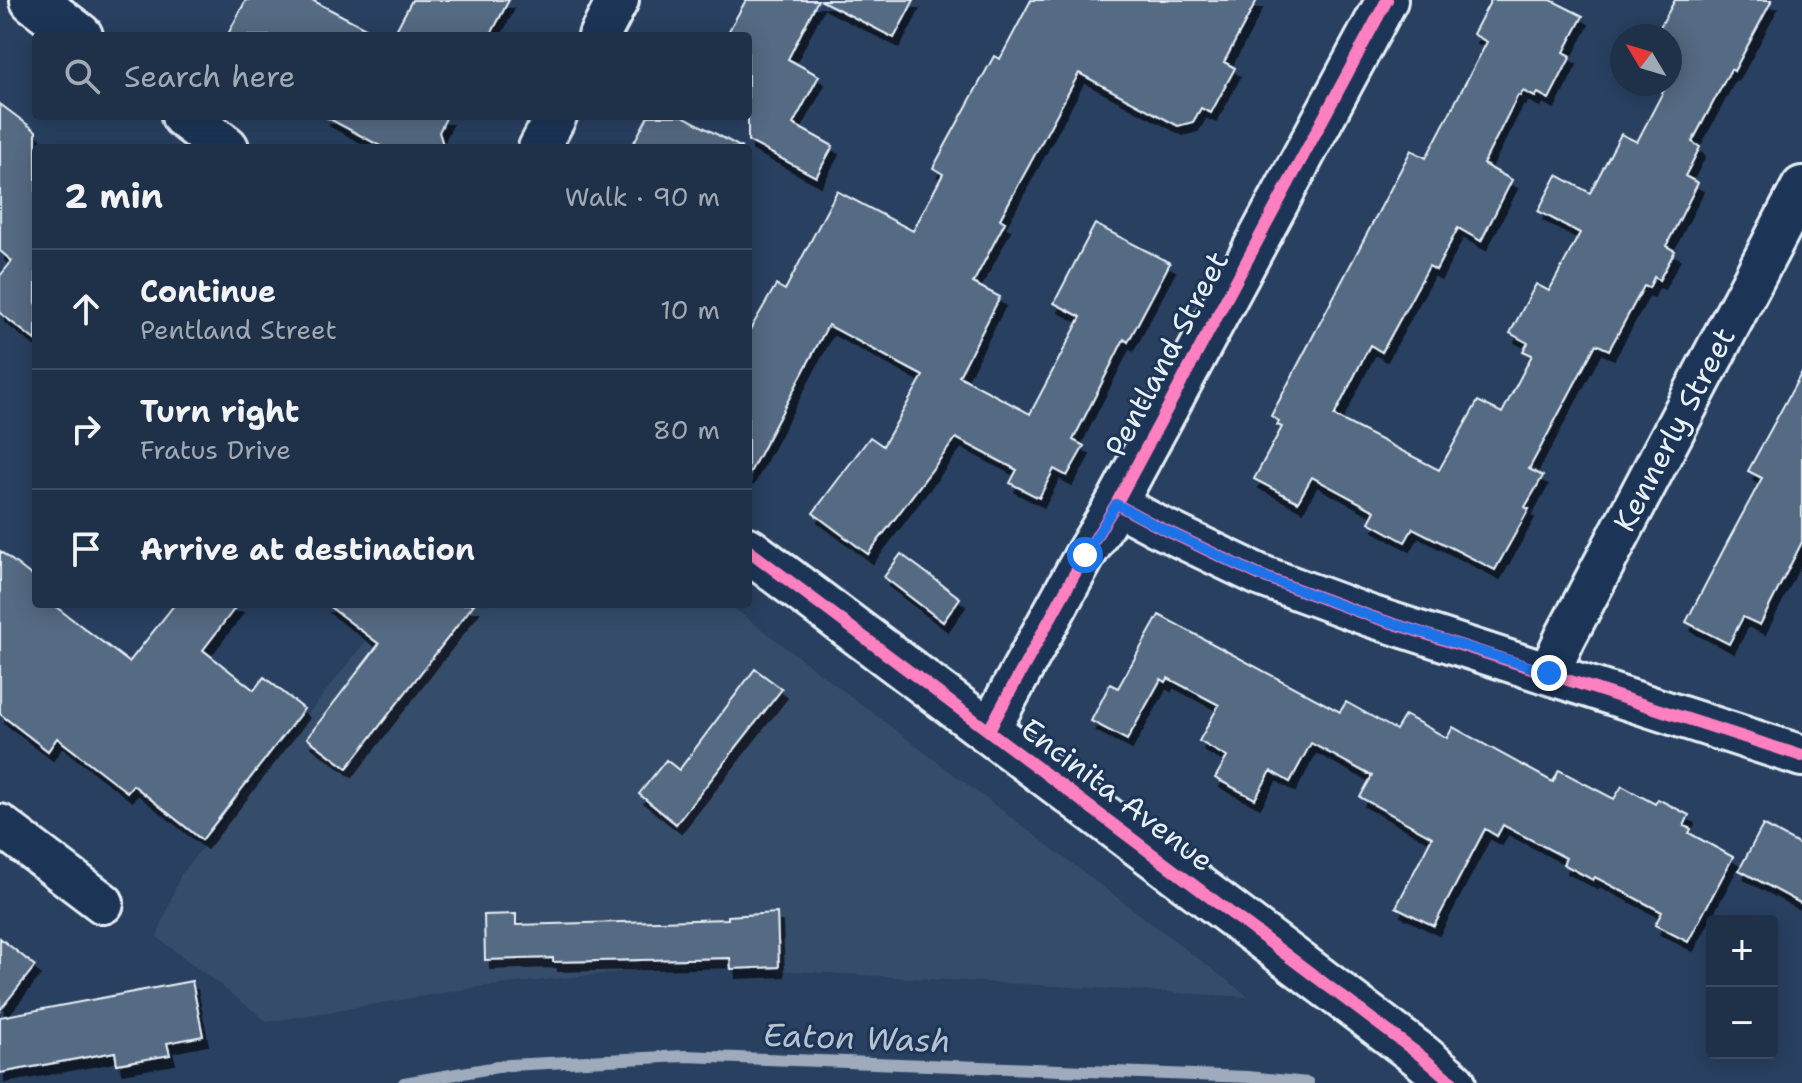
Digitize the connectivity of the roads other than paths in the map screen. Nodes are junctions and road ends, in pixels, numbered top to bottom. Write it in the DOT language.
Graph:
graph roads {
  1 [pos="33,0"];
  2 [pos="618,0"];
  3 [pos="1387,0"];
  4 [pos="75,32"];
  5 [pos="601,32"];
  6 [pos="189,120"];
  7 [pos="554,120"];
  8 [pos="221,144"];
  9 [pos="541,144"];
  10 [pos="1802,187"];
  11 [pos="1116,504"];
  12 [pos="752,553"];
  13 [pos="1549,673"];
  14 [pos="989,730"];
  15 [pos="1802,756"];
  16 [pos="0,825"];
  17 [pos="103,903"];
  18 [pos="1437,1070"];
  1 -- 4 [label="street"];
  2 -- 5 [label="street"];
  3 -- 11 [label="street, Pentland Street"];
  6 -- 8 [label="street"];
  7 -- 9 [label="street"];
  10 -- 13 [label="street, Kennerly Street"];
  11 -- 13 [label="street"];
  11 -- 14 [label="street, Pentland Street"];
  12 -- 14 [label="street, Encinita Avenue"];
  13 -- 15 [label="street"];
  14 -- 18 [label="street, Encinita Avenue"];
  16 -- 17 [label="street"];
}
